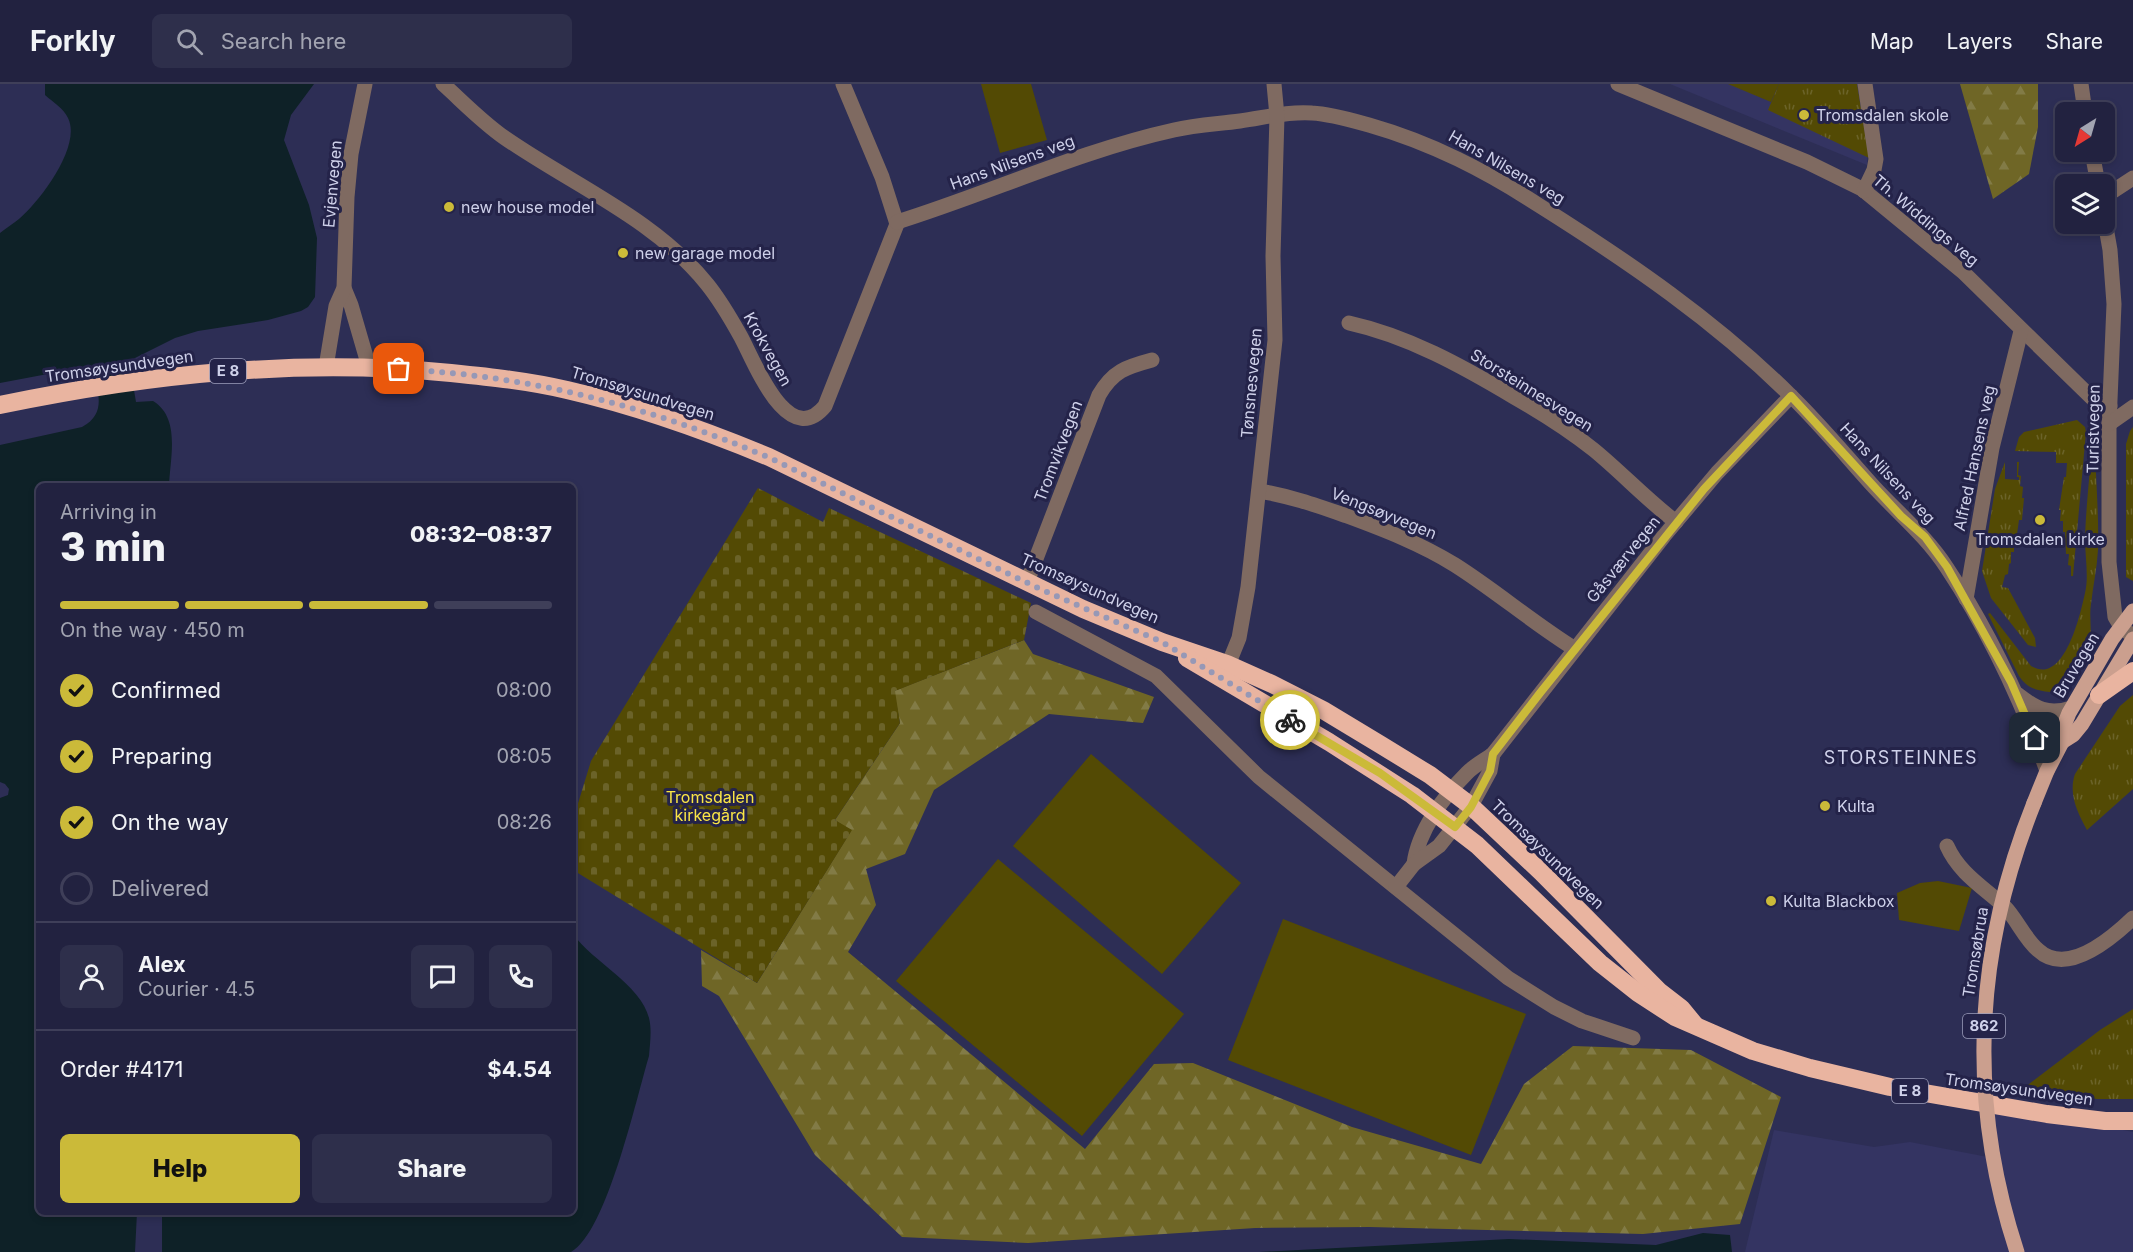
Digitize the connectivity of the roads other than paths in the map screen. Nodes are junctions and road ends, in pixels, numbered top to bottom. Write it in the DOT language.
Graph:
graph roads {
  1 [pos="365,84"];
  2 [pos="443,84"];
  3 [pos="843,84"];
  4 [pos="1274,84"];
  5 [pos="1618,84"];
  6 [pos="1865,84"];
  7 [pos="2081,84"];
  8 [pos="2084,102"];
  9 [pos="1277,116"];
  10 [pos="2133,178"];
  11 [pos="2115,190"];
  12 [pos="1864,191"];
  13 [pos="897,222"];
  14 [pos="2107,234"];
  15 [pos="344,288"];
  16 [pos="1349,323"];
  17 [pos="2021,331"];
  18 [pos="1152,360"];
  19 [pos="326,367"];
  20 [pos="369,367"];
  21 [pos="1791,396"];
  22 [pos="0,405"];
  23 [pos="2110,406"];
  24 [pos="2133,407"];
  25 [pos="2109,424"];
  26 [pos="1260,491"];
  27 [pos="1676,522"];
  28 [pos="1027,582"];
  29 [pos="1966,599"];
  30 [pos="2133,611"];
  31 [pos="1036,612"];
  32 [pos="2129,634"];
  33 [pos="1575,649"];
  34 [pos="2133,671"];
  35 [pos="1225,672"];
  36 [pos="2016,693"];
  37 [pos="2099,695"];
  38 [pos="2071,708"];
  39 [pos="2062,742"];
  40 [pos="1493,754"];
  41 [pos="2047,771"];
  42 [pos="1452,791"];
  43 [pos="2034,803"];
  44 [pos="1471,807"];
  45 [pos="1436,812"];
  46 [pos="1455,827"];
  47 [pos="1947,846"];
  48 [pos="1414,864"];
  49 [pos="1396,887"];
  50 [pos="2133,918"];
  51 [pos="1695,1025"];
  52 [pos="1633,1038"];
  53 [pos="2133,1121"];
  54 [pos="2017,1252"];
  1 -- 15 [label="street, Evjenvegen"];
  2 -- 13 [label="street, Krokvegen"];
  3 -- 13 [label="street"];
  4 -- 9 [label="street, Tønsnesvegen"];
  5 -- 12 [label="street, Th. Widdings veg"];
  6 -- 12 [label="street"];
  7 -- 8 [label="street"];
  9 -- 13 [label="street, Hans Nilsens veg"];
  9 -- 21 [label="street, Hans Nilsens veg"];
  9 -- 26 [label="street, Tønsnesvegen"];
  10 -- 11 [label="street"];
  12 -- 17 [label="street, Th. Widdings veg"];
  14 -- 23 [label="street, Turistvegen"];
  15 -- 19 [label="street, Evjenvegen"];
  15 -- 20 [label="street, Evjenvegen"];
  16 -- 27 [label="street, Storsteinnesvegen"];
  17 -- 23 [label="street, Th. Widdings veg"];
  17 -- 29 [label="street, Alfred Hansens veg"];
  18 -- 28 [label="street, Tromvikvegen"];
  19 -- 20 [label="highway, Tromsøysundvegen / E 8"];
  19 -- 22 [label="highway, Tromsøysundvegen / E 8"];
  20 -- 28 [label="highway, Tromsøysundvegen / E 8"];
  21 -- 27 [label="street, Gåsværvegen"];
  21 -- 29 [label="street, Hans Nilsens veg"];
  23 -- 25 [label="street, Turistvegen"];
  24 -- 25 [label="street"];
  25 -- 32 [label="street, Turistvegen"];
  26 -- 33 [label="street, Vengsøyvegen"];
  26 -- 35 [label="street, Tønsnesvegen"];
  27 -- 33 [label="street, Gåsværvegen"];
  28 -- 35 [label="highway, Tromsøysundvegen / E 8"];
  29 -- 36 [label="street"];
  30 -- 32 [label="main road, Bruvegen / 862"];
  31 -- 49 [label="street"];
  32 -- 37 [label="main road, Bruvegen / 862"];
  32 -- 38 [label="main road, Bruvegen / 862"];
  33 -- 40 [label="street, Gåsværvegen"];
  34 -- 37 [label="highway"];
  35 -- 42 [label="highway, Tromsøysundvegen / E 8"];
  35 -- 45 [label="highway, Tromsøysundvegen / E 8"];
  36 -- 38 [label="street"];
  36 -- 41 [label="street"];
  37 -- 39 [label="main road, Bruvegen / 862"];
  38 -- 39 [label="main road, Bruvegen / 862"];
  39 -- 41 [label="main road, Bruvegen / 862"];
  40 -- 42 [label="street, Gåsværvegen"];
  40 -- 44 [label="street, Gåsværvegen"];
  41 -- 43 [label="main road, Bruvegen / 862"];
  42 -- 44 [label="highway, Tromsøysundvegen / E 8"];
  42 -- 45 [label="street, Gåsværvegen"];
  43 -- 54 [label="main road, Tromsøbrua / 862, bridge"];
  44 -- 46 [label="street, Gåsværvegen"];
  44 -- 51 [label="highway, Tromsøysundvegen / E 8"];
  45 -- 46 [label="highway, Tromsøysundvegen / E 8"];
  45 -- 48 [label="street, Gåsværvegen"];
  46 -- 48 [label="street, Gåsværvegen"];
  46 -- 51 [label="highway, Tromsøysundvegen / E 8"];
  47 -- 50 [label="street"];
  48 -- 49 [label="street"];
  49 -- 52 [label="street"];
  51 -- 53 [label="highway, Tromsøysundvegen / E 8"];
}
